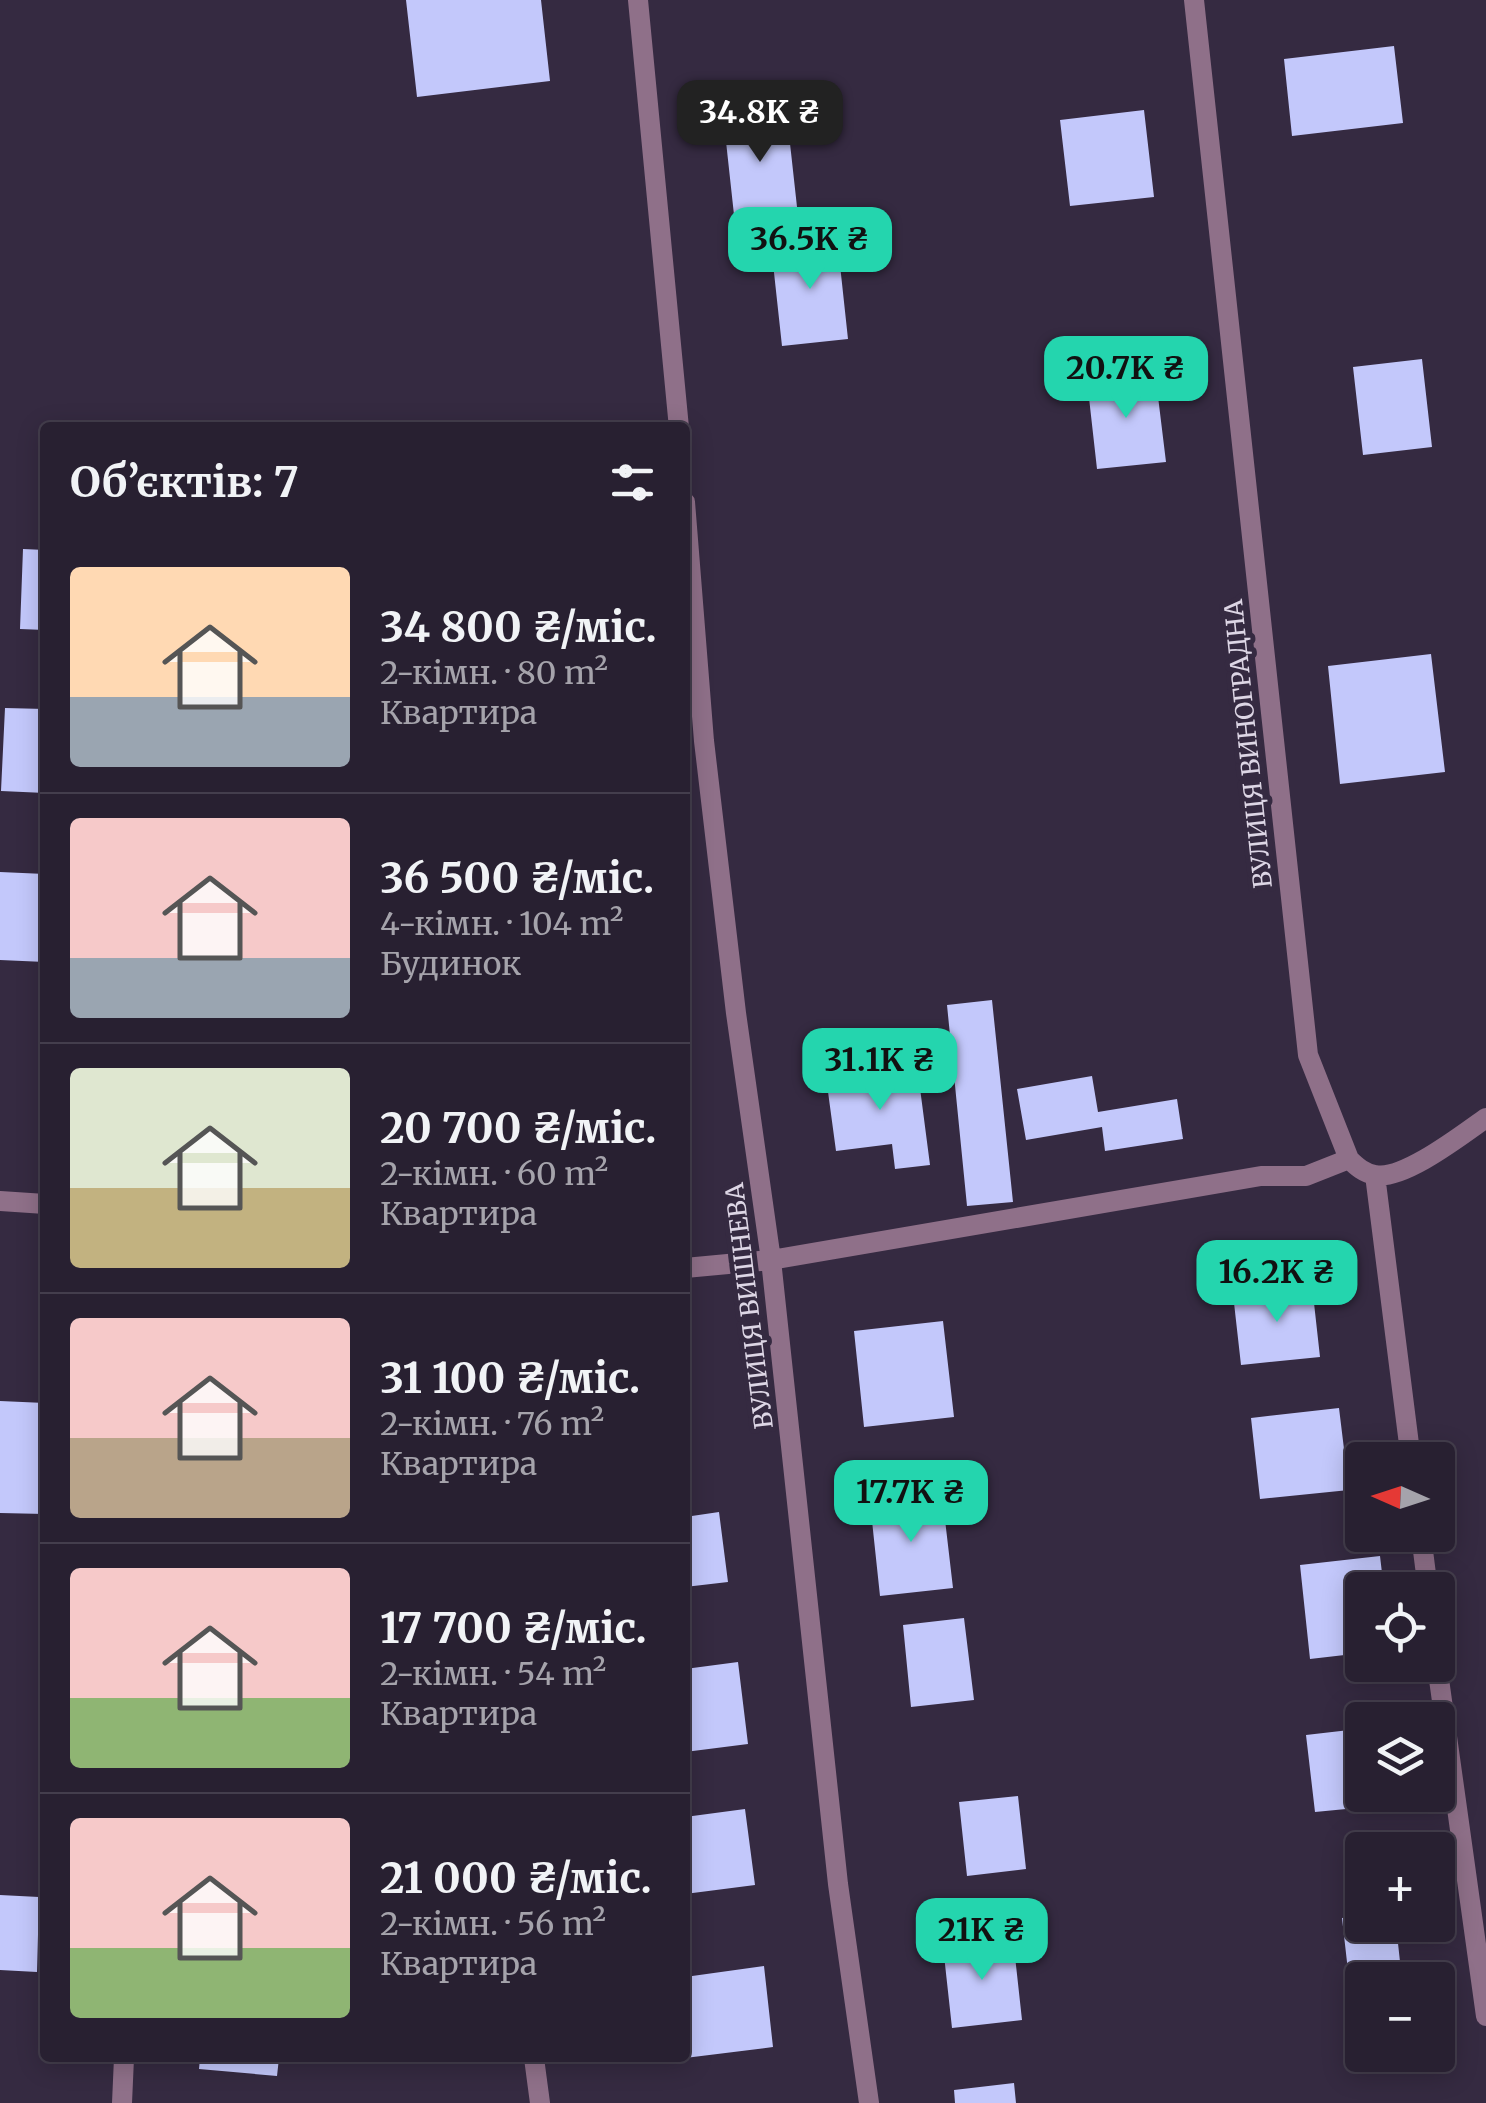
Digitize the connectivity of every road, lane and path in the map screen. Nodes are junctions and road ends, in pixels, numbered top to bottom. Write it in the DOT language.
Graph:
graph roads {
  1 [pos="638,0"];
  2 [pos="1194,0"];
  3 [pos="678,422"];
  4 [pos="690,565"];
  5 [pos="1486,1118"];
  6 [pos="1350,1159"];
  7 [pos="1375,1175"];
  8 [pos="0,1201"];
  9 [pos="40,1204"];
  10 [pos="771,1260"];
  11 [pos="690,1268"];
  12 [pos="1409,1442"];
  13 [pos="1439,1682"];
  14 [pos="1486,2016"];
  15 [pos="124,2062"];
  16 [pos="535,2062"];
  17 [pos="122,2103"];
  18 [pos="540,2103"];
  19 [pos="869,2103"];
  1 -- 3 [label="street"];
  2 -- 6 [label="street, ВУЛИЦЯ ВИНОГРАДНА"];
  4 -- 10 [label="street, ВУЛИЦЯ ВИШНЕВА"];
  5 -- 7 [label="street"];
  6 -- 7 [label="street"];
  6 -- 10 [label="street"];
  7 -- 12 [label="street"];
  8 -- 9 [label="street"];
  10 -- 11 [label="street"];
  10 -- 19 [label="street, ВУЛИЦЯ ВИШНЕВА"];
  13 -- 14 [label="street"];
  15 -- 17 [label="street"];
  16 -- 18 [label="street"];
}
